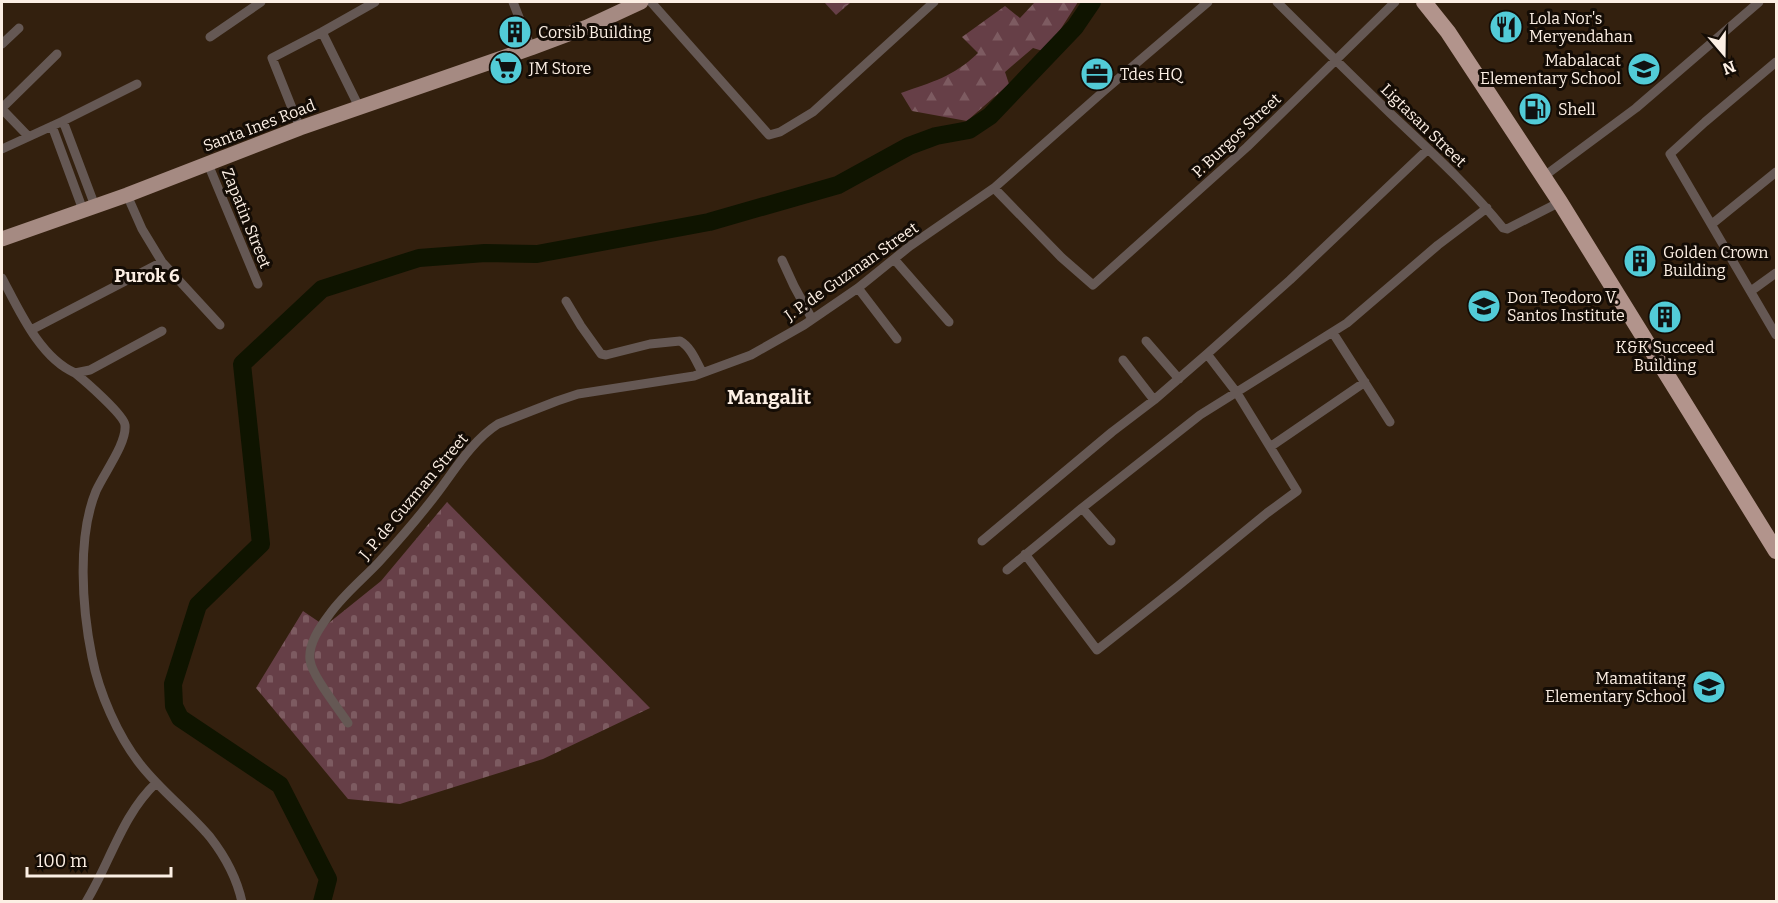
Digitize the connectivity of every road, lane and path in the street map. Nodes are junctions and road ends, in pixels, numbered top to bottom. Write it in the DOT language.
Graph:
graph roads {
  1 [pos="261,2"];
  2 [pos="375,2"];
  3 [pos="513,2"];
  4 [pos="643,2"];
  5 [pos="934,2"];
  6 [pos="1208,2"];
  7 [pos="1277,2"];
  8 [pos="1395,2"];
  9 [pos="1424,2"];
  10 [pos="1760,2"];
  11 [pos="248,5"];
  12 [pos="19,28"];
  13 [pos="322,32"];
  14 [pos="210,37"];
  15 [pos="2,44"];
  16 [pos="531,48"];
  17 [pos="57,54"];
  18 [pos="1334,60"];
  19 [pos="1776,62"];
  20 [pos="137,84"];
  21 [pos="359,107"];
  22 [pos="2,109"];
  23 [pos="63,121"];
  24 [pos="52,126"];
  25 [pos="300,128"];
  26 [pos="28,136"];
  27 [pos="73,148"];
  28 [pos="2,149"];
  29 [pos="1428,149"];
  30 [pos="62,153"];
  31 [pos="208,164"];
  32 [pos="1776,172"];
  33 [pos="82,173"];
  34 [pos="1543,177"];
  35 [pos="71,178"];
  36 [pos="994,188"];
  37 [pos="127,195"];
  38 [pos="1560,202"];
  39 [pos="89,208"];
  40 [pos="1487,208"];
  41 [pos="1712,224"];
  42 [pos="2,239"];
  43 [pos="894,259"];
  44 [pos="782,260"];
  45 [pos="162,262"];
  46 [pos="1776,273"];
  47 [pos="2,278"];
  48 [pos="258,284"];
  49 [pos="858,288"];
  50 [pos="1751,291"];
  51 [pos="566,301"];
  52 [pos="812,319"];
  53 [pos="949,322"];
  54 [pos="220,326"];
  55 [pos="31,330"];
  56 [pos="162,331"];
  57 [pos="1333,333"];
  58 [pos="1776,335"];
  59 [pos="897,339"];
  60 [pos="1146,341"];
  61 [pos="1207,354"];
  62 [pos="1123,360"];
  63 [pos="702,372"];
  64 [pos="75,373"];
  65 [pos="1179,379"];
  66 [pos="1365,382"];
  67 [pos="1237,393"];
  68 [pos="1154,400"];
  69 [pos="1390,422"];
  70 [pos="1270,447"];
  71 [pos="1082,508"];
  72 [pos="981,541"];
  73 [pos="1111,541"];
  74 [pos="1776,551"];
  75 [pos="1025,554"];
  76 [pos="1007,570"];
  77 [pos="348,723"];
  78 [pos="156,783"];
  79 [pos="86,902"];
  80 [pos="242,902"];
  1 -- 11 [label="street"];
  2 -- 13 [label="street"];
  3 -- 16 [label="street"];
  4 -- 5 [label="street"];
  4 -- 16 [label="main road, Santa Ines Road"];
  6 -- 36 [label="street, J. P. de Guzman Street"];
  7 -- 18 [label="street, Ligtasan Street"];
  8 -- 18 [label="street, P. Burgos Street"];
  9 -- 34 [label="highway"];
  10 -- 34 [label="street"];
  11 -- 14 [label="street"];
  12 -- 15 [label="street"];
  13 -- 21 [label="street"];
  13 -- 25 [label="street"];
  16 -- 21 [label="main road, Santa Ines Road"];
  17 -- 22 [label="street"];
  18 -- 29 [label="street, Ligtasan Street"];
  18 -- 36 [label="street, P. Burgos Street"];
  19 -- 41 [label="street"];
  20 -- 23 [label="street"];
  21 -- 25 [label="main road, Santa Ines Road"];
  22 -- 26 [label="street"];
  23 -- 24 [label="street"];
  23 -- 27 [label="street"];
  24 -- 26 [label="street"];
  24 -- 30 [label="street"];
  25 -- 31 [label="main road, Santa Ines Road"];
  26 -- 28 [label="street"];
  27 -- 30 [label="street"];
  27 -- 33 [label="street"];
  29 -- 40 [label="street, Ligtasan Street"];
  29 -- 61 [label="street"];
  30 -- 35 [label="street"];
  31 -- 37 [label="main road, Santa Ines Road"];
  31 -- 48 [label="street, Zapatin Street"];
  32 -- 41 [label="street"];
  33 -- 35 [label="street"];
  33 -- 39 [label="street"];
  34 -- 38 [label="highway"];
  35 -- 39 [label="street"];
  36 -- 43 [label="street, J. P. de Guzman Street"];
  37 -- 39 [label="main road, Santa Ines Road"];
  37 -- 45 [label="street"];
  38 -- 40 [label="street, Ligtasan Street"];
  38 -- 74 [label="highway"];
  39 -- 42 [label="main road, Santa Ines Road"];
  40 -- 57 [label="street"];
  41 -- 50 [label="street"];
  43 -- 49 [label="street, J. P. de Guzman Street"];
  43 -- 53 [label="street"];
  44 -- 52 [label="street"];
  45 -- 54 [label="street"];
  45 -- 55 [label="street"];
  46 -- 50 [label="street"];
  47 -- 55 [label="street"];
  49 -- 52 [label="street, J. P. de Guzman Street"];
  49 -- 59 [label="street"];
  50 -- 58 [label="street"];
  51 -- 63 [label="street"];
  52 -- 63 [label="street, J. P. de Guzman Street"];
  55 -- 64 [label="street"];
  56 -- 64 [label="street"];
  57 -- 66 [label="street"];
  57 -- 67 [label="street"];
  60 -- 65 [label="street"];
  61 -- 65 [label="street"];
  61 -- 67 [label="street"];
  62 -- 68 [label="street"];
  63 -- 77 [label="street, J. P. de Guzman Street"];
  64 -- 78 [label="street"];
  65 -- 68 [label="street"];
  66 -- 69 [label="street"];
  66 -- 70 [label="street"];
  67 -- 70 [label="street"];
  67 -- 71 [label="street"];
  68 -- 72 [label="street"];
  70 -- 75 [label="street"];
  71 -- 73 [label="street"];
  71 -- 75 [label="street"];
  75 -- 76 [label="street"];
  78 -- 79 [label="street"];
  78 -- 80 [label="street"];
}
